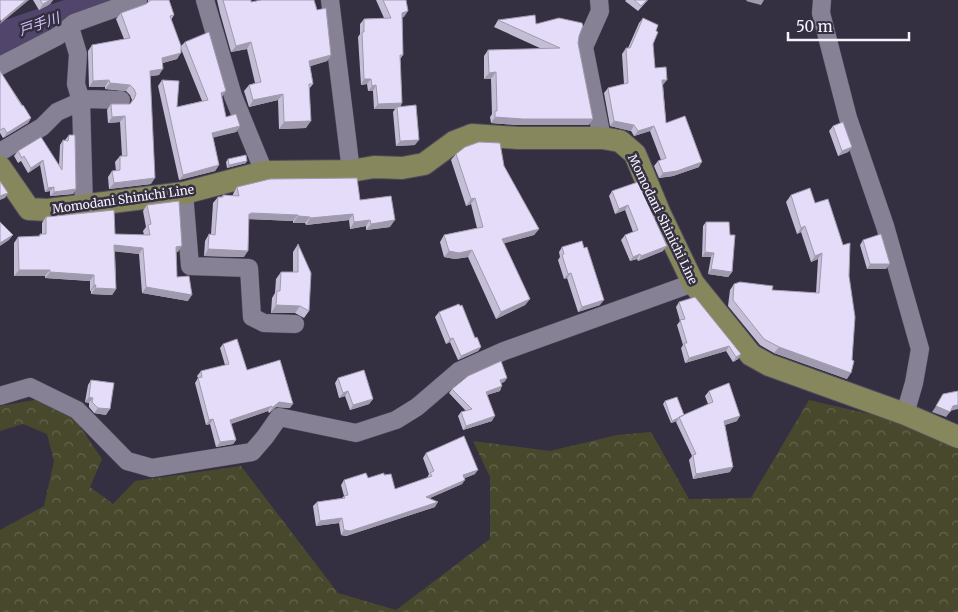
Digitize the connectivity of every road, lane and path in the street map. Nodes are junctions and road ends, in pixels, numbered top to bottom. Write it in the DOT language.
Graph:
graph roads {
  1 [pos="138,0"];
  2 [pos="205,0"];
  3 [pos="330,0"];
  4 [pos="599,0"];
  5 [pos="822,0"];
  6 [pos="70,27"];
  7 [pos="0,66"];
  8 [pos="122,100"];
  9 [pos="81,101"];
  10 [pos="602,138"];
  11 [pos="0,152"];
  12 [pos="0,167"];
  13 [pos="351,171"];
  14 [pos="264,172"];
  15 [pos="184,193"];
  16 [pos="84,207"];
  17 [pos="693,283"];
  18 [pos="294,324"];
  19 [pos="0,396"];
  20 [pos="905,414"];
  21 [pos="958,437"];
  1 -- 6 [label="street"];
  2 -- 14 [label="street"];
  3 -- 13 [label="street"];
  4 -- 10 [label="street"];
  5 -- 20 [label="street"];
  6 -- 7 [label="street"];
  6 -- 9 [label="street"];
  8 -- 9 [label="street"];
  9 -- 11 [label="street"];
  9 -- 16 [label="street"];
  10 -- 13 [label="main road, Momodani Shinichi Line"];
  10 -- 17 [label="main road, Momodani Shinichi Line"];
  12 -- 16 [label="main road, Momodani Shinichi Line"];
  13 -- 14 [label="main road, Momodani Shinichi Line"];
  14 -- 15 [label="main road, Momodani Shinichi Line"];
  15 -- 16 [label="main road, Momodani Shinichi Line"];
  15 -- 18 [label="street"];
  17 -- 19 [label="street"];
  17 -- 20 [label="main road, Momodani Shinichi Line"];
  20 -- 21 [label="main road, Momodani Shinichi Line"];
}
